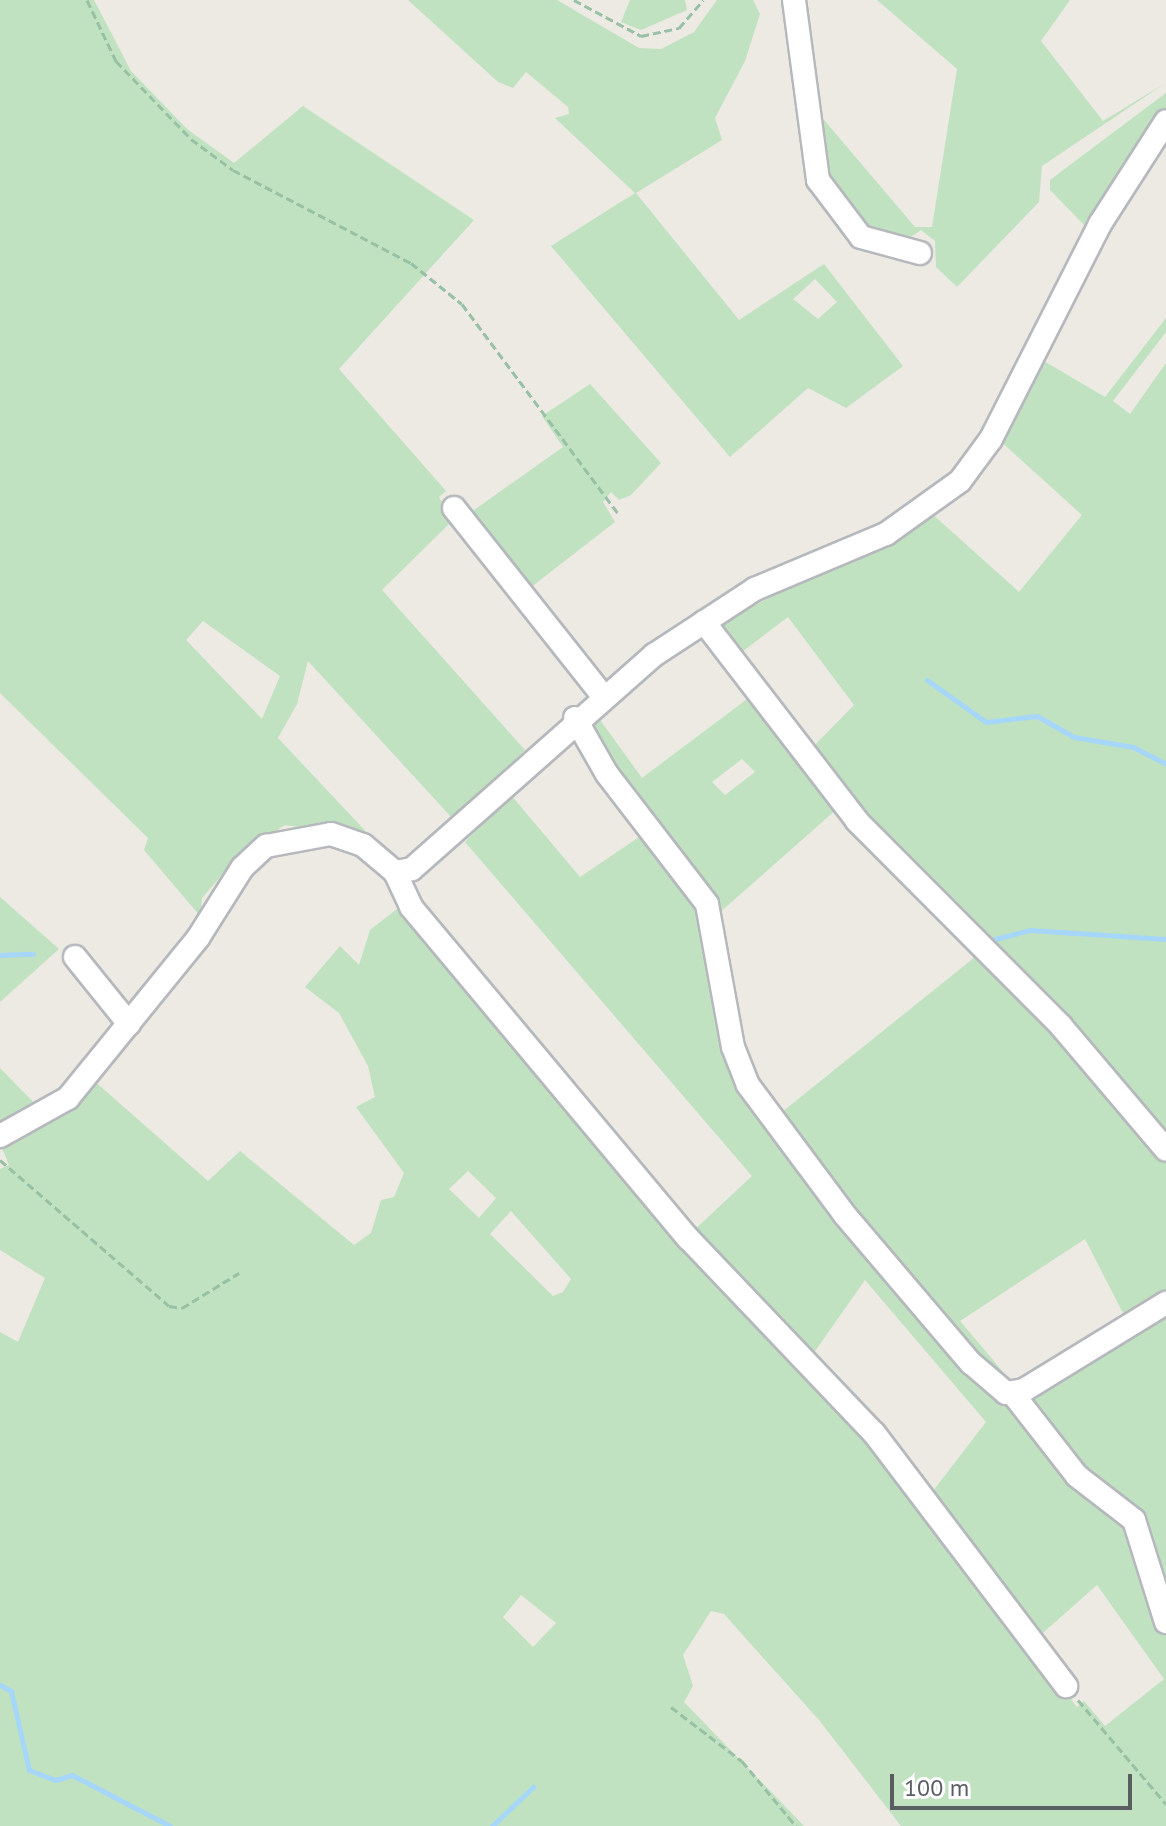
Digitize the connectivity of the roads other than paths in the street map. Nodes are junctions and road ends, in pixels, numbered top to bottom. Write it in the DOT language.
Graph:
graph roads {
  1 [pos="794,0"];
  2 [pos="1166,121"];
  3 [pos="920,253"];
  4 [pos="454,508"];
  5 [pos="704,622"];
  6 [pos="602,695"];
  7 [pos="575,718"];
  8 [pos="395,872"];
  9 [pos="75,957"];
  10 [pos="129,1024"];
  11 [pos="0,1136"];
  12 [pos="1166,1150"];
  13 [pos="1166,1303"];
  14 [pos="1013,1394"];
  15 [pos="1166,1622"];
  16 [pos="1066,1686"];
  1 -- 3 [label="street"];
  2 -- 5 [label="street"];
  4 -- 6 [label="street"];
  5 -- 6 [label="street"];
  5 -- 12 [label="street"];
  6 -- 7 [label="street"];
  7 -- 8 [label="street"];
  7 -- 14 [label="street"];
  8 -- 10 [label="street"];
  8 -- 16 [label="street"];
  9 -- 10 [label="street"];
  10 -- 11 [label="street"];
  13 -- 14 [label="street"];
  14 -- 15 [label="street"];
}
